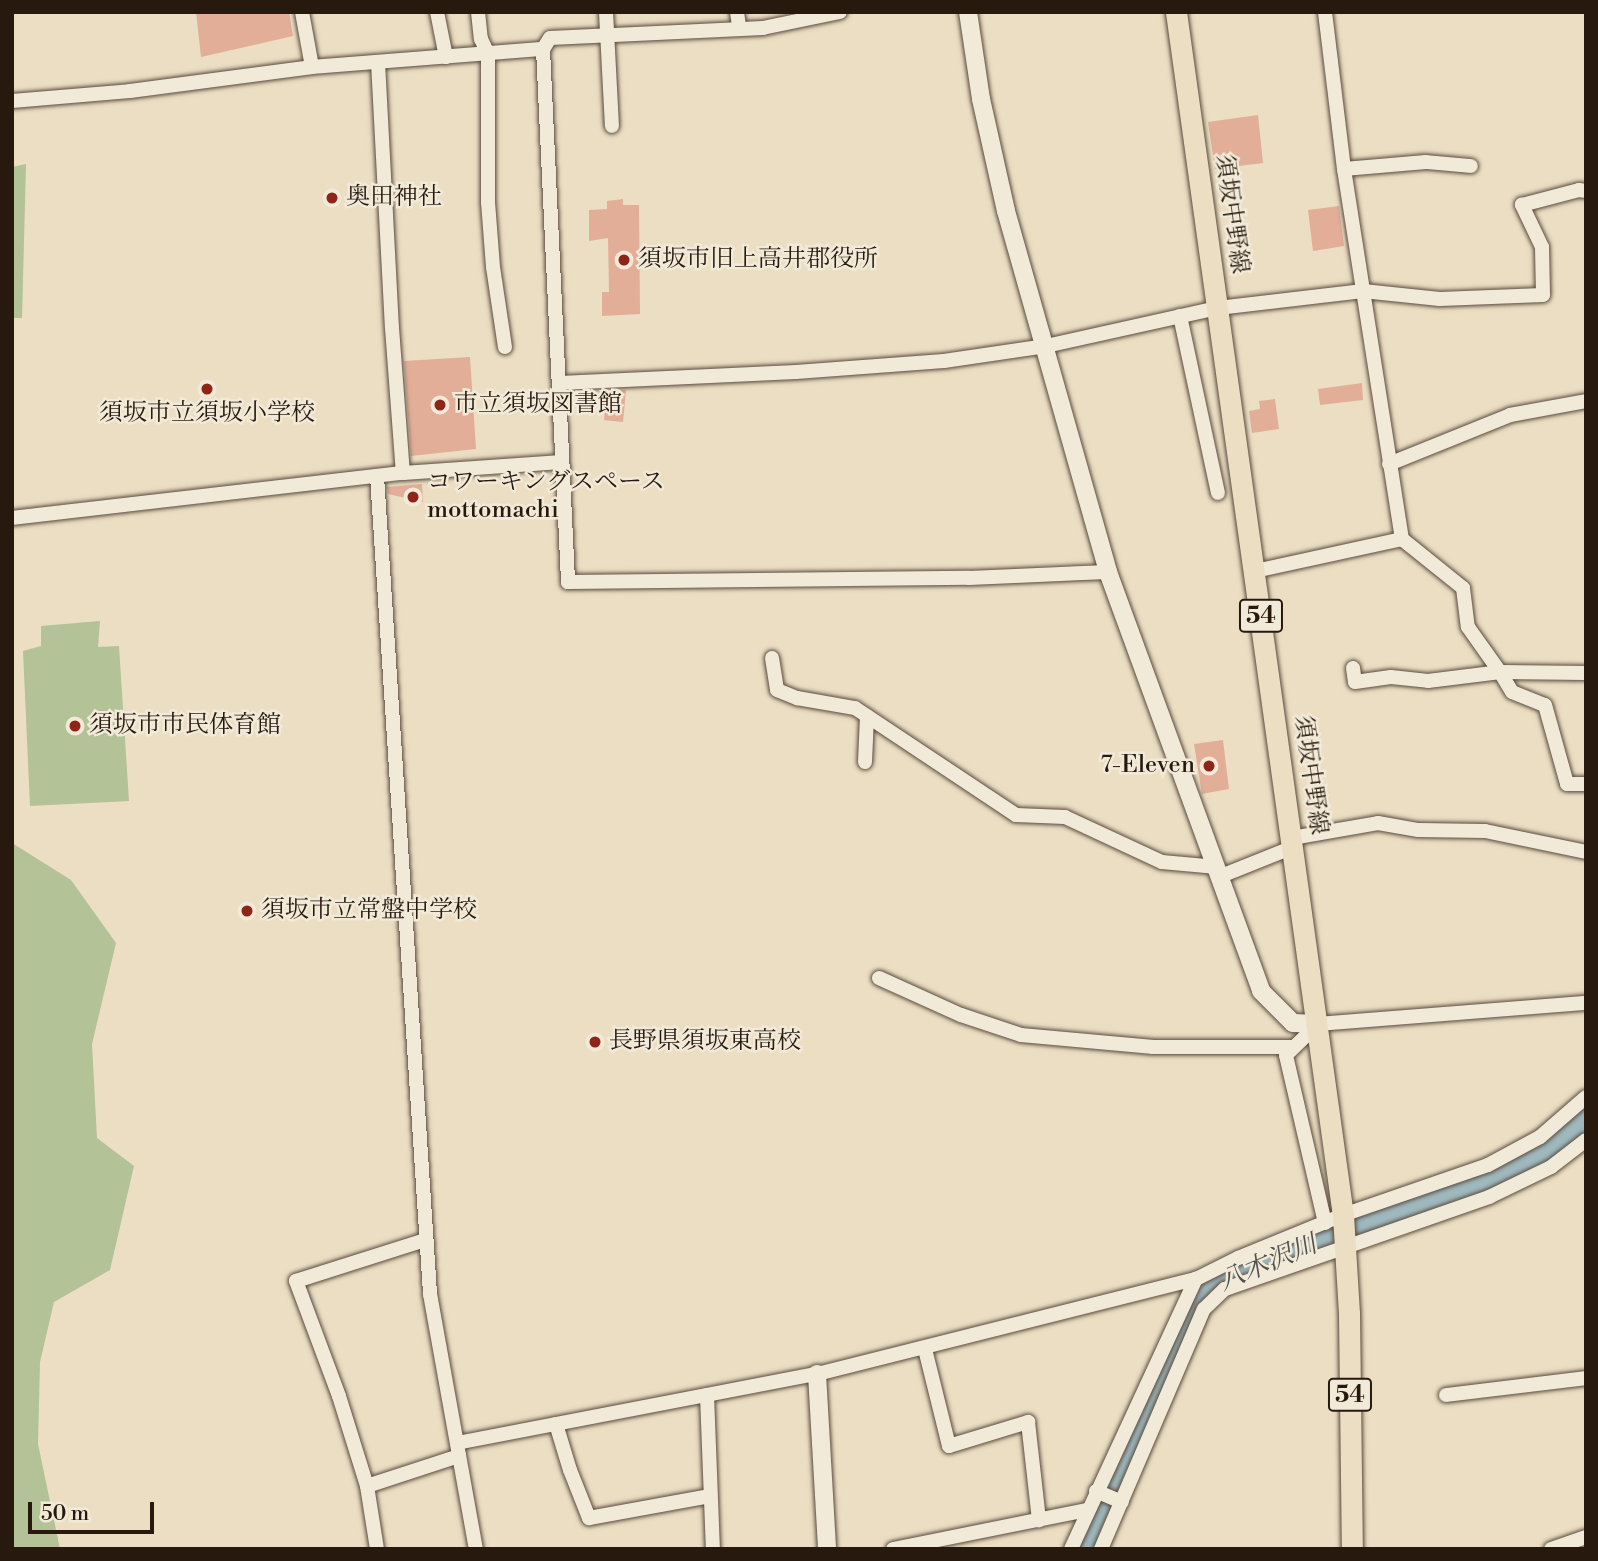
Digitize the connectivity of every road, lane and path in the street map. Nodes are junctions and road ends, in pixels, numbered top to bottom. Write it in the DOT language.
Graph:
graph roads {
  1 [pos="302,12"];
  2 [pos="437,12"];
  3 [pos="478,12"];
  4 [pos="606,12"];
  5 [pos="737,12"];
  6 [pos="839,12"];
  7 [pos="968,12"];
  8 [pos="1176,12"];
  9 [pos="1325,12"];
  10 [pos="739,27"];
  11 [pos="607,34"];
  12 [pos="543,49"];
  13 [pos="488,54"];
  14 [pos="446,57"];
  15 [pos="378,62"];
  16 [pos="312,67"];
  17 [pos="12,101"];
  18 [pos="612,126"];
  19 [pos="1471,166"];
  20 [pos="1344,169"];
  21 [pos="1586,191"];
  22 [pos="1363,290"];
  23 [pos="1218,308"];
  24 [pos="1180,316"];
  25 [pos="1046,346"];
  26 [pos="505,347"];
  27 [pos="560,383"];
  28 [pos="1586,401"];
  29 [pos="562,462"];
  30 [pos="1389,464"];
  31 [pos="403,473"];
  32 [pos="377,476"];
  33 [pos="1218,493"];
  34 [pos="12,518"];
  35 [pos="1402,539"];
  36 [pos="1255,571"];
  37 [pos="1108,572"];
  38 [pos="772,658"];
  39 [pos="1353,668"];
  40 [pos="1500,672"];
  41 [pos="1586,673"];
  42 [pos="867,716"];
  43 [pos="865,762"];
  44 [pos="1586,785"];
  45 [pos="1293,842"];
  46 [pos="1586,852"];
  47 [pos="1219,871"];
  48 [pos="879,978"];
  49 [pos="1586,1003"];
  50 [pos="1318,1024"];
  51 [pos="1292,1047"];
  52 [pos="1586,1097"];
  53 [pos="1331,1116"];
  54 [pos="1301,1118"];
  55 [pos="1586,1140"];
  56 [pos="1337,1220"];
  57 [pos="425,1240"];
  58 [pos="1345,1244"];
  59 [pos="1196,1279"];
  60 [pos="925,1349"];
  61 [pos="817,1374"];
  62 [pos="1586,1378"];
  63 [pos="707,1395"];
  64 [pos="1446,1395"];
  65 [pos="556,1424"];
  66 [pos="458,1449"];
  67 [pos="367,1486"];
  68 [pos="1099,1492"];
  69 [pos="710,1496"];
  70 [pos="1119,1501"];
  71 [pos="1086,1510"];
  72 [pos="1039,1520"];
  73 [pos="1586,1537"];
  74 [pos="377,1549"];
  75 [pos="476,1549"];
  76 [pos="713,1549"];
  77 [pos="827,1549"];
  78 [pos="893,1549"];
  79 [pos="1071,1549"];
  80 [pos="1101,1549"];
  81 [pos="1352,1549"];
  82 [pos="1551,1549"];
  1 -- 16 [label="street"];
  2 -- 14 [label="street"];
  3 -- 13 [label="street"];
  4 -- 11 [label="street"];
  5 -- 10 [label="street"];
  6 -- 10 [label="street"];
  7 -- 25 [label="street"];
  8 -- 23 [label="main road, 須坂中野線 / 54"];
  9 -- 20 [label="street"];
  10 -- 11 [label="street"];
  11 -- 12 [label="street"];
  11 -- 18 [label="street"];
  12 -- 13 [label="street"];
  12 -- 27 [label="street"];
  13 -- 14 [label="street"];
  13 -- 26 [label="street"];
  14 -- 15 [label="street"];
  15 -- 16 [label="street"];
  15 -- 31 [label="street"];
  16 -- 17 [label="street"];
  19 -- 20 [label="street"];
  20 -- 22 [label="street"];
  21 -- 22 [label="street"];
  22 -- 23 [label="street"];
  22 -- 30 [label="street"];
  23 -- 24 [label="street"];
  23 -- 36 [label="main road, 須坂中野線 / 54"];
  24 -- 25 [label="street"];
  24 -- 33 [label="street"];
  25 -- 27 [label="street"];
  25 -- 37 [label="street"];
  27 -- 29 [label="street"];
  28 -- 30 [label="street"];
  29 -- 31 [label="street"];
  29 -- 37 [label="street"];
  30 -- 35 [label="street"];
  31 -- 32 [label="street"];
  32 -- 34 [label="street"];
  32 -- 57 [label="street"];
  35 -- 36 [label="street"];
  35 -- 40 [label="street"];
  36 -- 45 [label="main road, 須坂中野線 / 54"];
  37 -- 47 [label="street"];
  38 -- 42 [label="street"];
  39 -- 40 [label="street"];
  40 -- 41 [label="street"];
  40 -- 44 [label="street"];
  42 -- 43 [label="street"];
  42 -- 47 [label="street"];
  45 -- 46 [label="street"];
  45 -- 47 [label="street"];
  45 -- 50 [label="main road, 須坂中野線 / 54"];
  47 -- 50 [label="street"];
  48 -- 51 [label="street"];
  49 -- 50 [label="street"];
  50 -- 51 [label="street"];
  50 -- 53 [label="main road, 須坂中野線 / 54"];
  51 -- 54 [label="street"];
  52 -- 56 [label="street"];
  53 -- 54 [label="street"];
  53 -- 56 [label="main road, 須坂中野線 / 54"];
  54 -- 56 [label="street"];
  55 -- 58 [label="street"];
  56 -- 58 [label="main road, 須坂中野線 / 54"];
  56 -- 59 [label="street"];
  57 -- 66 [label="street"];
  57 -- 67 [label="street"];
  58 -- 70 [label="street"];
  58 -- 81 [label="main road, 須坂中野線 / 54"];
  59 -- 60 [label="street"];
  59 -- 68 [label="street"];
  60 -- 61 [label="street"];
  60 -- 72 [label="street"];
  61 -- 63 [label="street"];
  61 -- 77 [label="street"];
  62 -- 64 [label="street"];
  63 -- 65 [label="street"];
  63 -- 69 [label="street"];
  65 -- 66 [label="street"];
  65 -- 69 [label="street"];
  66 -- 67 [label="street"];
  66 -- 75 [label="street"];
  67 -- 74 [label="street"];
  68 -- 70 [label="street"];
  68 -- 71 [label="street"];
  69 -- 76 [label="street"];
  70 -- 80 [label="street"];
  71 -- 72 [label="street"];
  71 -- 79 [label="street"];
  72 -- 78 [label="street"];
  73 -- 82 [label="street"];
}
